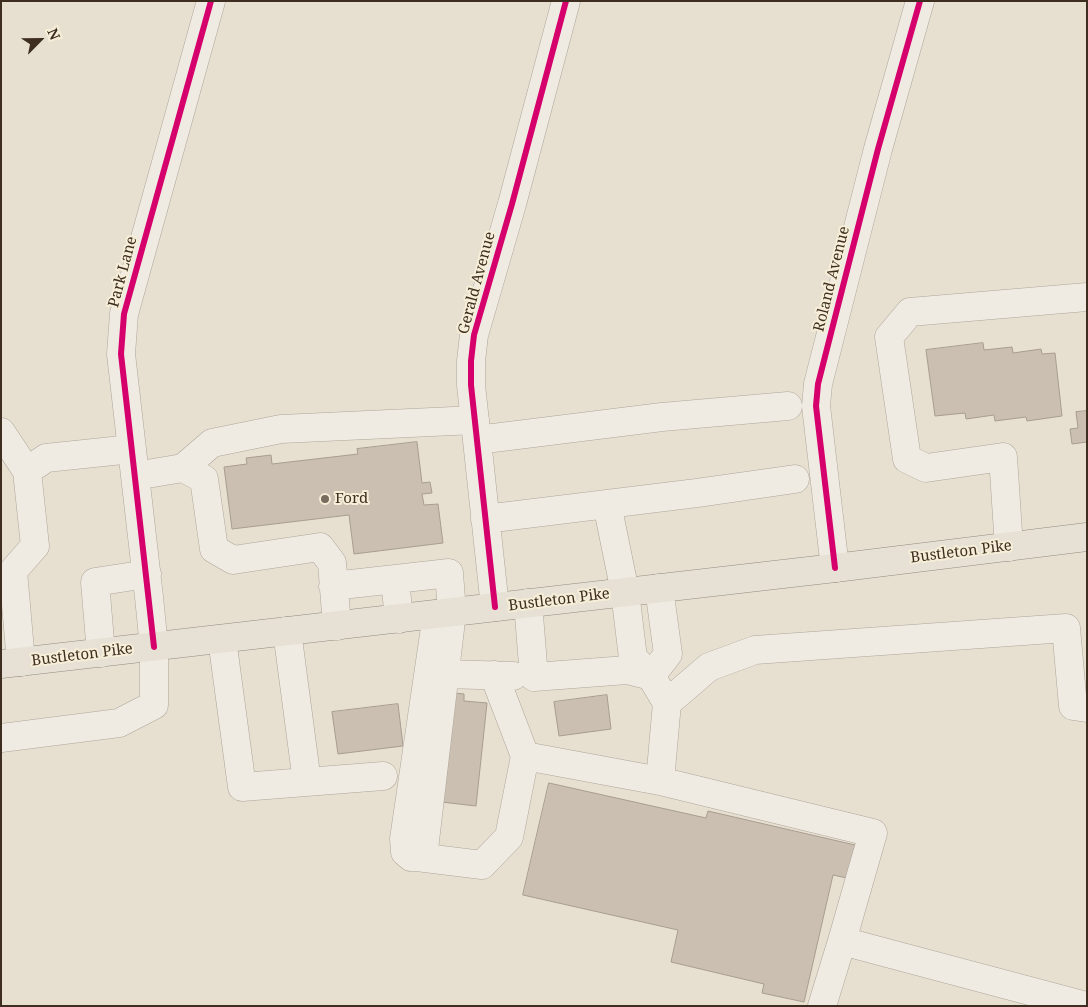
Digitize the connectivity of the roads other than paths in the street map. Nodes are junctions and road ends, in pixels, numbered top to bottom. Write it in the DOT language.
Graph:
graph roads {
  1 [pos="211,1"];
  2 [pos="566,1"];
  3 [pos="920,1"];
  4 [pos="1087,297"];
  5 [pos="788,406"];
  6 [pos="476,430"];
  7 [pos="1,432"];
  8 [pos="132,449"];
  9 [pos="183,468"];
  10 [pos="27,471"];
  11 [pos="135,476"];
  12 [pos="795,479"];
  13 [pos="607,504"];
  14 [pos="485,519"];
  15 [pos="1087,537"];
  16 [pos="1009,547"];
  17 [pos="835,568"];
  18 [pos="147,574"];
  19 [pos="395,579"];
  20 [pos="333,586"];
  21 [pos="659,588"];
  22 [pos="625,592"];
  23 [pos="528,604"];
  24 [pos="495,607"];
  25 [pos="445,613"];
  26 [pos="398,618"];
  27 [pos="337,626"];
  28 [pos="287,632"];
  29 [pos="222,639"];
  30 [pos="154,647"];
  31 [pos="101,653"];
  32 [pos="11,663"];
  33 [pos="437,673"];
  34 [pos="494,676"];
  35 [pos="651,676"];
  36 [pos="534,677"];
  37 [pos="667,703"];
  38 [pos="1087,708"];
  39 [pos="1,738"];
  40 [pos="525,756"];
  41 [pos="383,776"];
  42 [pos="660,781"];
  43 [pos="307,782"];
  44 [pos="842,941"];
  45 [pos="822,1006"];
  46 [pos="1086,1006"];
  1 -- 8 [label="street, Park Lane"];
  2 -- 6 [label="street, Gerald Avenue"];
  3 -- 17 [label="street, Roland Avenue"];
  4 -- 16 [label="street"];
  5 -- 6 [label="street"];
  6 -- 9 [label="street"];
  6 -- 14 [label="street, Gerald Avenue"];
  7 -- 10 [label="street"];
  8 -- 10 [label="street"];
  8 -- 11 [label="street, Park Lane"];
  9 -- 11 [label="street"];
  9 -- 20 [label="street"];
  10 -- 32 [label="street"];
  11 -- 18 [label="street, Park Lane"];
  12 -- 13 [label="street"];
  13 -- 14 [label="street"];
  13 -- 22 [label="street"];
  14 -- 24 [label="street, Gerald Avenue"];
  15 -- 16 [label="main road, Bustleton Pike"];
  16 -- 17 [label="main road, Bustleton Pike"];
  17 -- 21 [label="main road, Bustleton Pike"];
  18 -- 30 [label="street, Park Lane"];
  18 -- 31 [label="street"];
  19 -- 20 [label="street"];
  19 -- 25 [label="street"];
  19 -- 26 [label="street"];
  20 -- 27 [label="street"];
  21 -- 22 [label="main road, Bustleton Pike"];
  21 -- 35 [label="street"];
  22 -- 23 [label="main road, Bustleton Pike"];
  22 -- 35 [label="street"];
  23 -- 24 [label="main road, Bustleton Pike"];
  23 -- 36 [label="street"];
  24 -- 25 [label="main road, Bustleton Pike"];
  25 -- 26 [label="main road, Bustleton Pike"];
  25 -- 33 [label="street"];
  26 -- 27 [label="main road, Bustleton Pike"];
  27 -- 28 [label="main road, Bustleton Pike"];
  28 -- 29 [label="main road, Bustleton Pike"];
  28 -- 43 [label="street"];
  29 -- 30 [label="main road, Bustleton Pike"];
  29 -- 43 [label="street"];
  30 -- 31 [label="main road, Bustleton Pike"];
  30 -- 39 [label="street, Park Lane"];
  31 -- 32 [label="main road, Bustleton Pike"];
  33 -- 34 [label="street"];
  33 -- 40 [label="street"];
  34 -- 36 [label="street"];
  34 -- 40 [label="street"];
  35 -- 36 [label="street"];
  35 -- 37 [label="street"];
  37 -- 38 [label="street"];
  37 -- 42 [label="street"];
  40 -- 42 [label="street"];
  41 -- 43 [label="street"];
  42 -- 44 [label="street"];
  44 -- 45 [label="street"];
  44 -- 46 [label="street"];
}
